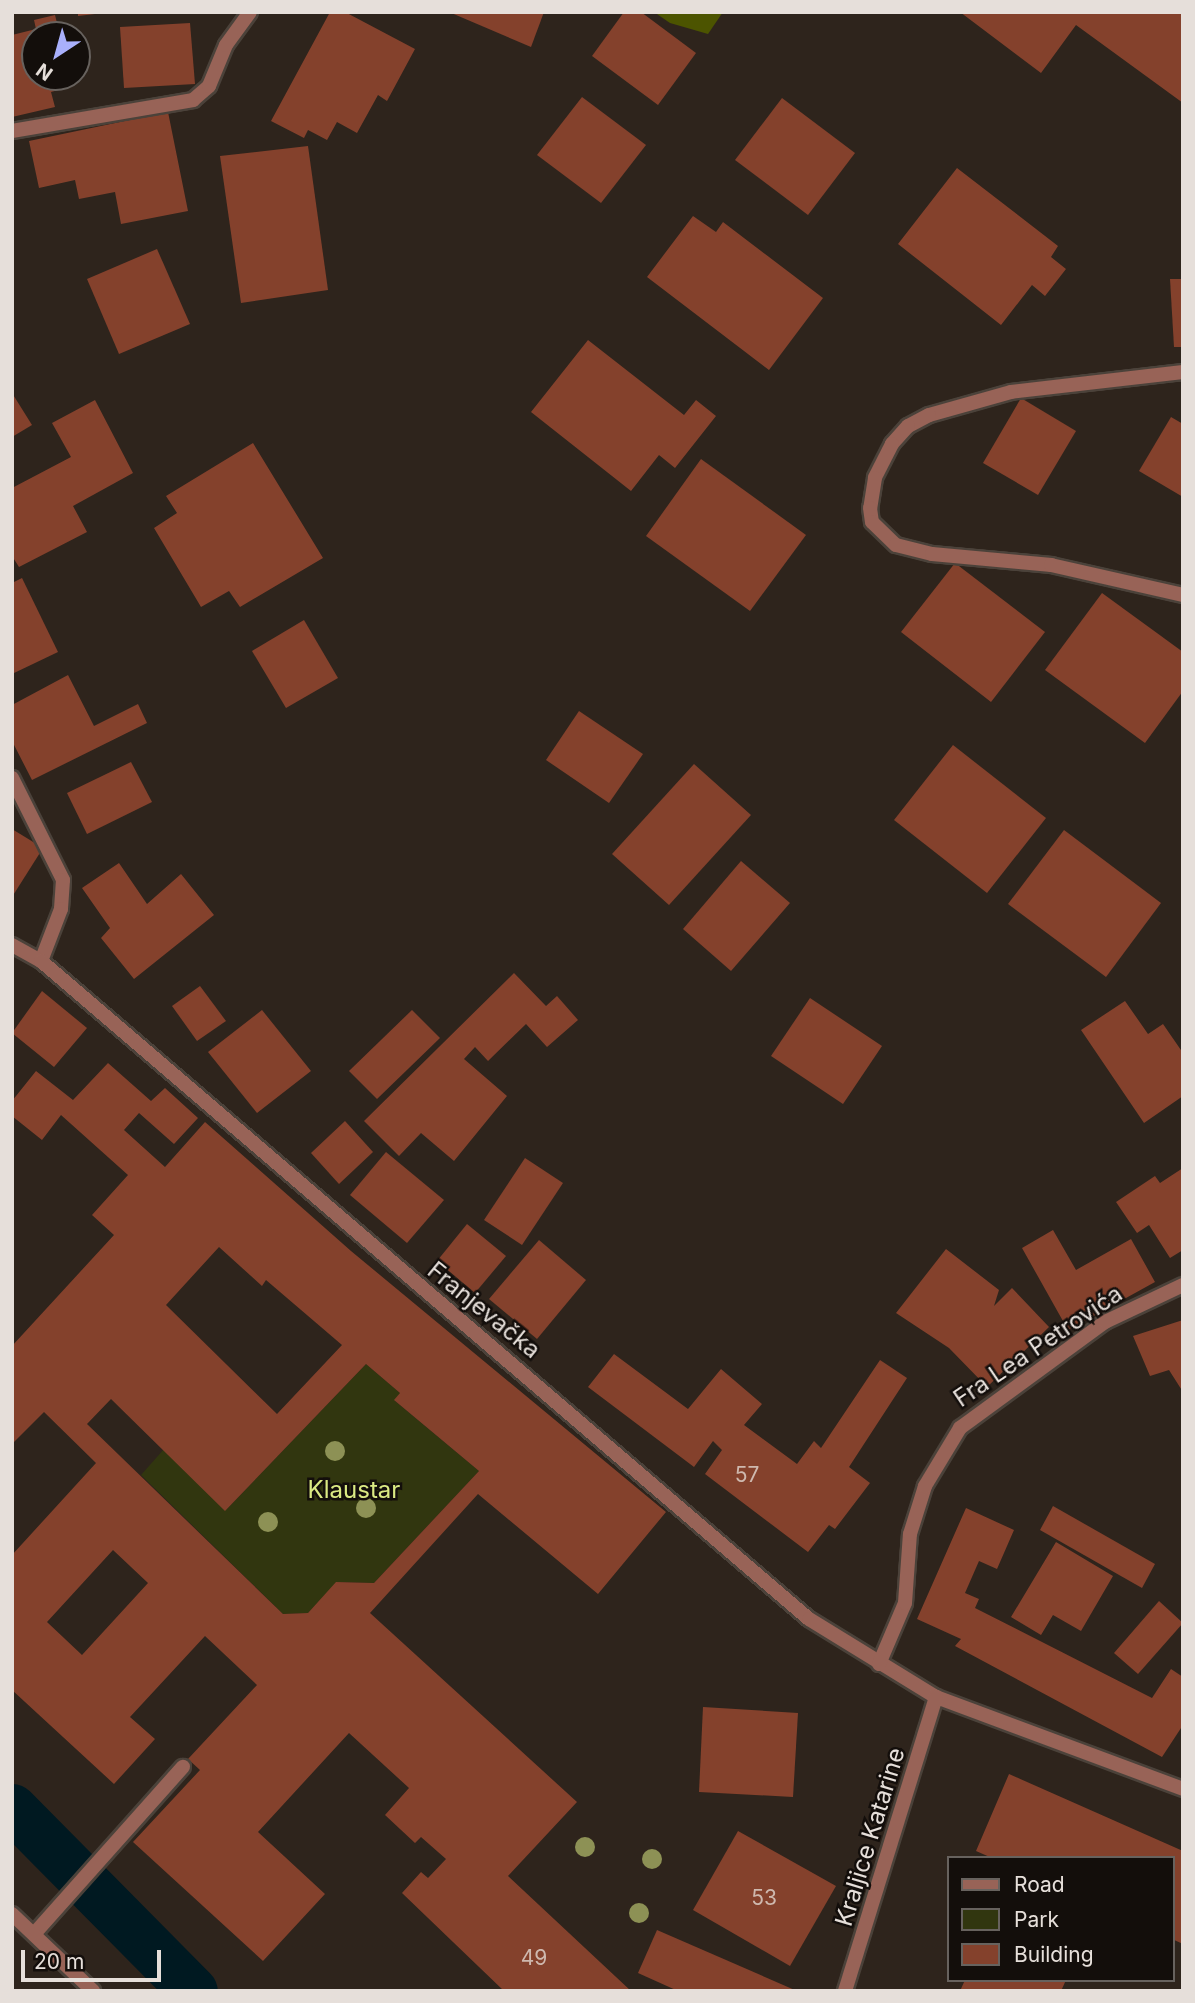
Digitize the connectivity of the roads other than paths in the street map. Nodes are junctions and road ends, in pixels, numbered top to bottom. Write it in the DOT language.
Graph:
graph roads {
  1 [pos="250,12"];
  2 [pos="12,131"];
  3 [pos="1183,372"];
  4 [pos="1183,595"];
  5 [pos="12,778"];
  6 [pos="12,946"];
  7 [pos="41,961"];
  8 [pos="1183,1285"];
  9 [pos="879,1664"];
  10 [pos="936,1697"];
  11 [pos="183,1766"];
  12 [pos="1183,1789"];
  13 [pos="12,1914"];
  14 [pos="34,1934"];
  15 [pos="93,1991"];
  16 [pos="845,1991"];
  1 -- 2 [label="street"];
  3 -- 4 [label="street"];
  5 -- 7 [label="street"];
  6 -- 7 [label="street, Franjevačka"];
  7 -- 9 [label="street, Franjevačka"];
  8 -- 9 [label="street, Fra Lea Petrovića"];
  9 -- 10 [label="street, Franjevačka"];
  10 -- 12 [label="street, Franjevačka"];
  10 -- 16 [label="street, Kraljice Katarine"];
  11 -- 14 [label="street"];
  13 -- 14 [label="street"];
  14 -- 15 [label="street"];
}
